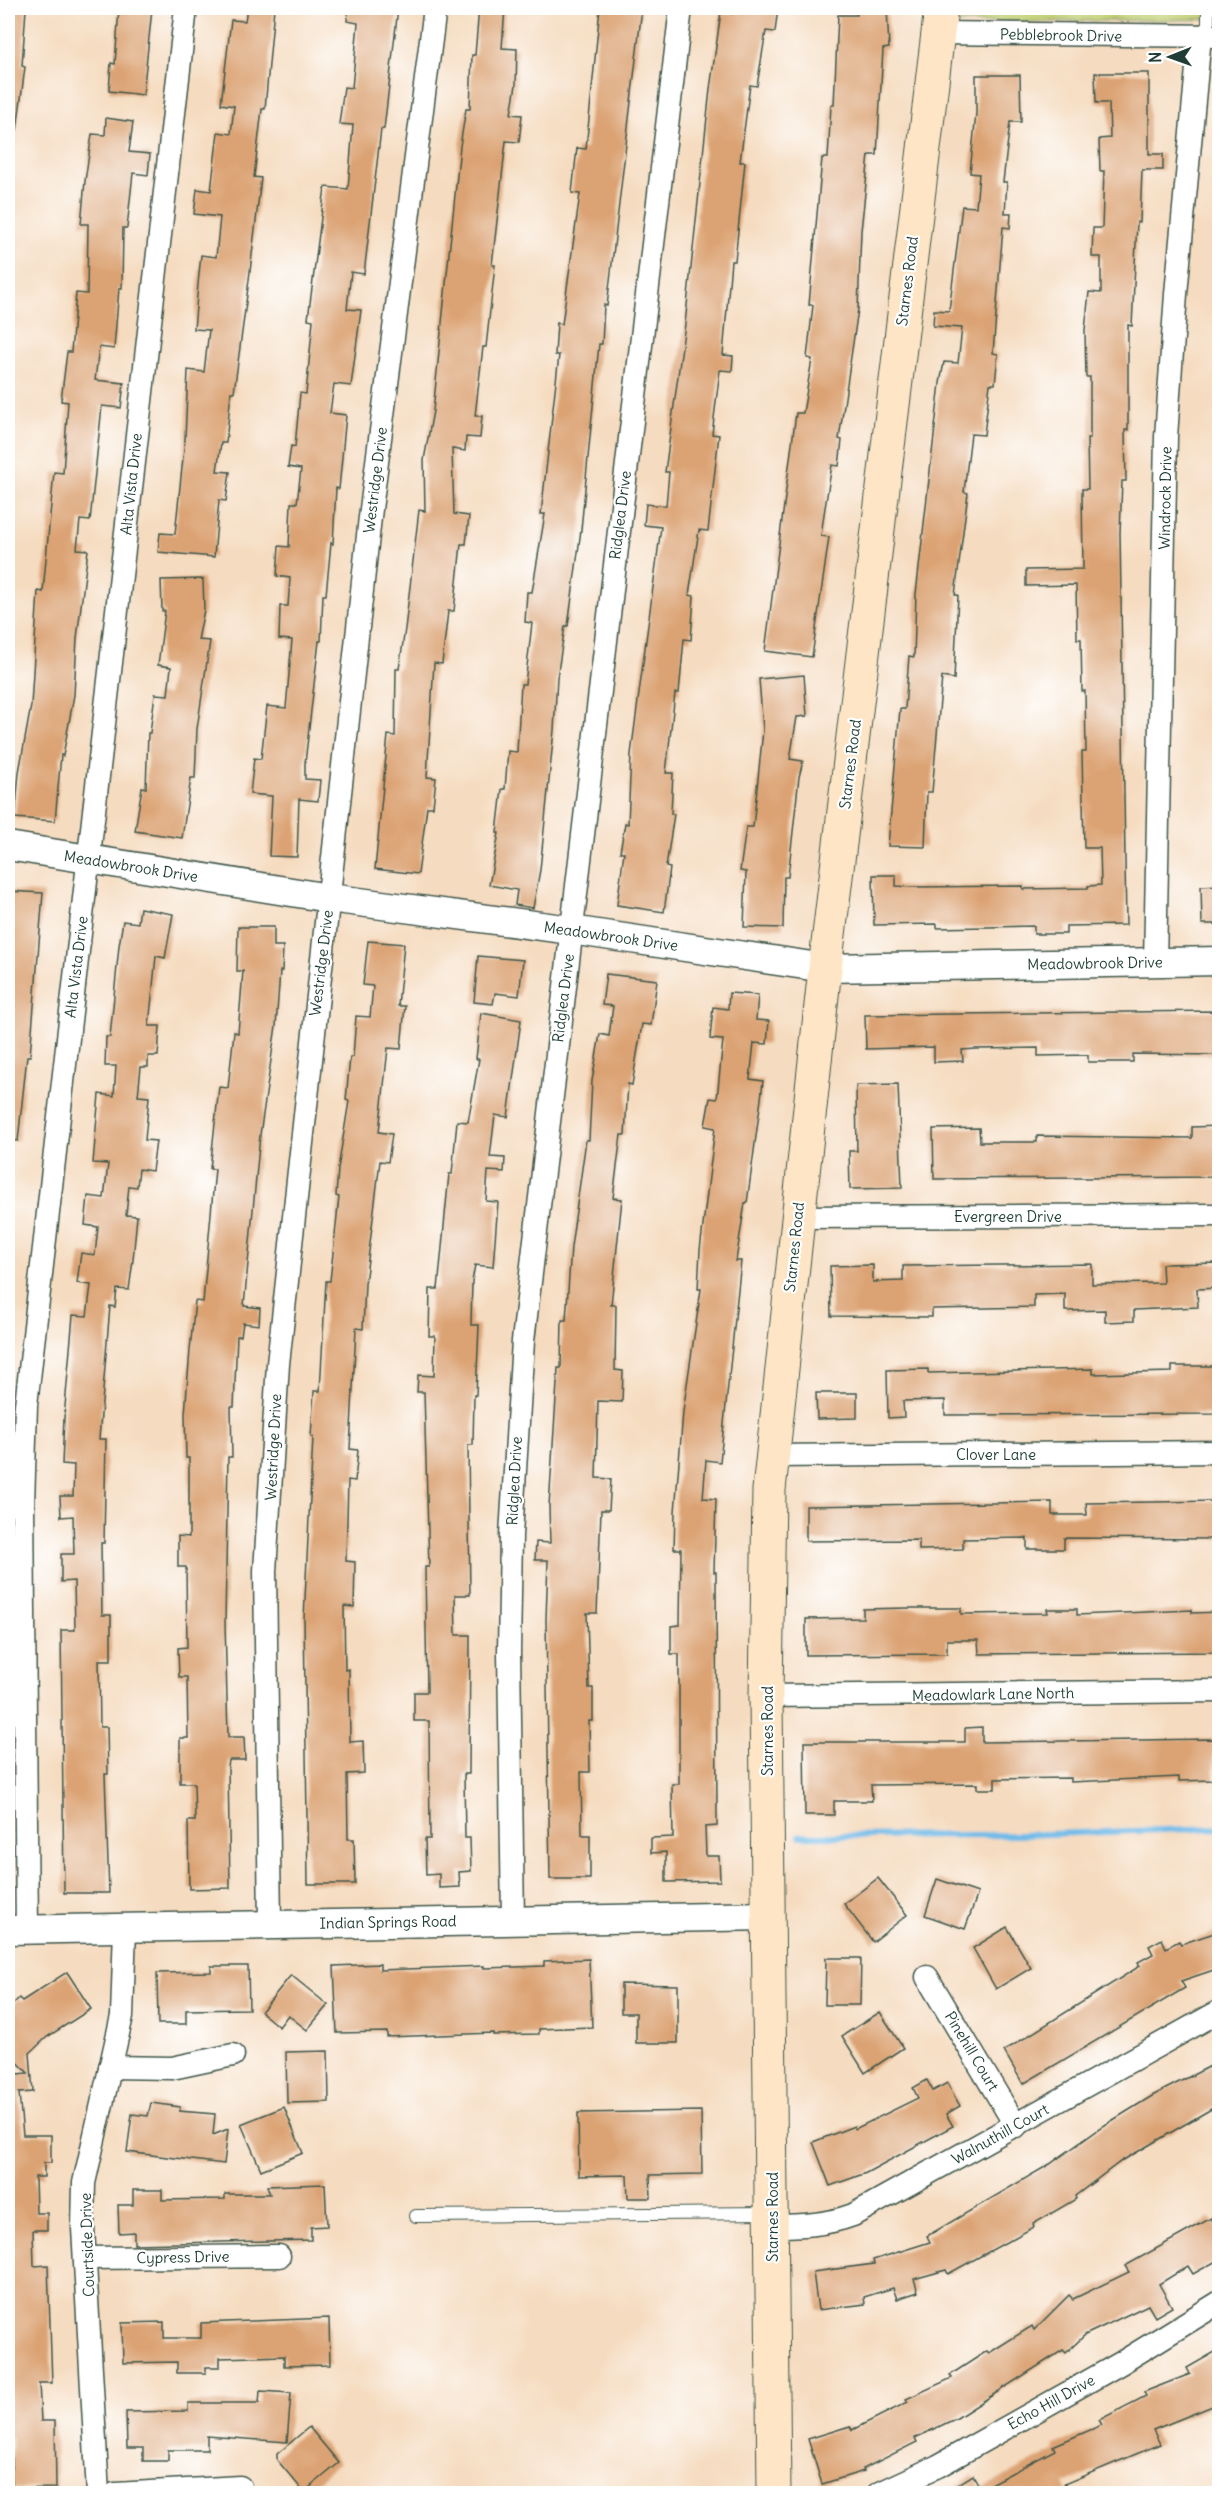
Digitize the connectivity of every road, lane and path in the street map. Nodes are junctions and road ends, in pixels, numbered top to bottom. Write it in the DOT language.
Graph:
graph roads {
  1 [pos="186,8"];
  2 [pos="435,8"];
  3 [pos="681,8"];
  4 [pos="1208,8"];
  5 [pos="940,20"];
  6 [pos="1209,36"];
  7 [pos="8,846"];
  8 [pos="88,859"];
  9 [pos="329,898"];
  10 [pos="571,930"];
  11 [pos="1220,961"];
  12 [pos="1155,962"];
  13 [pos="825,968"];
  14 [pos="1220,1215"];
  15 [pos="797,1217"];
  16 [pos="1220,1452"];
  17 [pos="772,1456"];
  18 [pos="1220,1691"];
  19 [pos="766,1696"];
  20 [pos="769,1916"];
  21 [pos="513,1921"];
  22 [pos="270,1923"];
  23 [pos="125,1928"];
  24 [pos="17,1930"];
  25 [pos="927,1977"];
  26 [pos="1220,2011"];
  27 [pos="233,2055"];
  28 [pos="110,2067"];
  29 [pos="1016,2126"];
  30 [pos="416,2216"];
  31 [pos="772,2220"];
  32 [pos="279,2256"];
  33 [pos="86,2258"];
  34 [pos="1220,2302"];
  35 [pos="240,2487"];
  36 [pos="98,2493"];
  37 [pos="115,2493"];
  38 [pos="774,2493"];
  39 [pos="878,2493"];
  1 -- 8 [label="street, Alta Vista Drive"];
  2 -- 9 [label="street, Westridge Drive"];
  3 -- 10 [label="street, Ridglea Drive"];
  4 -- 6 [label="lane"];
  5 -- 6 [label="street, Pebblebrook Drive"];
  5 -- 13 [label="main road, Starnes Road"];
  6 -- 12 [label="street, Windrock Drive"];
  7 -- 8 [label="street, Meadowbrook Drive"];
  8 -- 9 [label="street, Meadowbrook Drive"];
  8 -- 24 [label="street, Alta Vista Drive"];
  9 -- 10 [label="street, Meadowbrook Drive"];
  9 -- 22 [label="street, Westridge Drive"];
  10 -- 13 [label="street, Meadowbrook Drive"];
  10 -- 21 [label="street, Ridglea Drive"];
  11 -- 12 [label="street, Meadowbrook Drive"];
  12 -- 13 [label="street, Meadowbrook Drive"];
  13 -- 15 [label="main road, Starnes Road"];
  14 -- 15 [label="street, Evergreen Drive"];
  15 -- 17 [label="main road, Starnes Road"];
  16 -- 17 [label="street, Clover Lane"];
  17 -- 19 [label="main road, Starnes Road"];
  18 -- 19 [label="street, Meadowlark Lane North"];
  19 -- 20 [label="main road, Starnes Road"];
  20 -- 21 [label="street, Indian Springs Road"];
  20 -- 31 [label="main road, Starnes Road"];
  21 -- 22 [label="street, Indian Springs Road"];
  22 -- 23 [label="street, Indian Springs Road"];
  23 -- 24 [label="street, Indian Springs Road"];
  23 -- 28 [label="street, Courtside Drive"];
  25 -- 29 [label="street, Pinehill Court"];
  26 -- 29 [label="street, Walnuthill Court"];
  27 -- 28 [label="street"];
  28 -- 33 [label="street, Courtside Drive"];
  29 -- 31 [label="street, Walnuthill Court"];
  30 -- 31 [label="lane"];
  31 -- 38 [label="main road, Starnes Road"];
  32 -- 33 [label="street, Cypress Drive"];
  33 -- 36 [label="street, Courtside Drive"];
  34 -- 39 [label="street, Echo Hill Drive"];
  35 -- 37 [label="street"];
}
